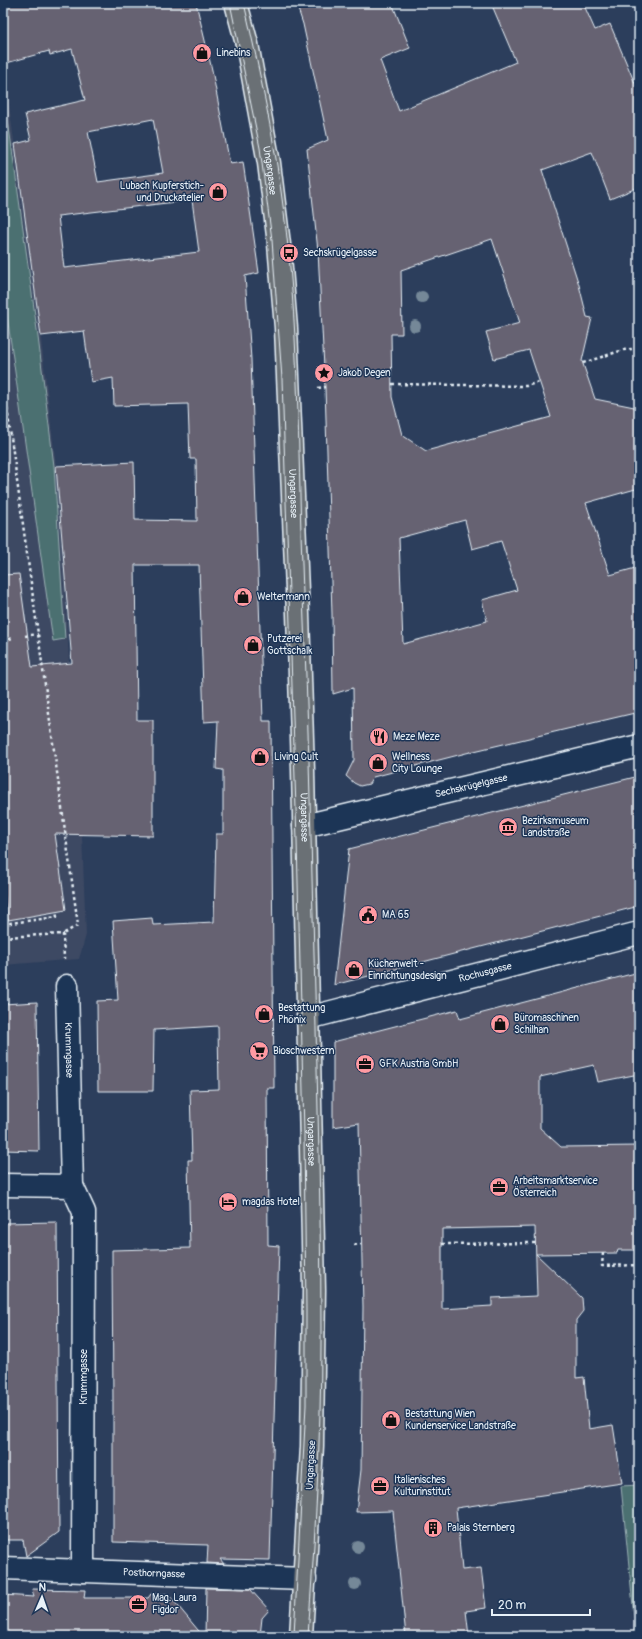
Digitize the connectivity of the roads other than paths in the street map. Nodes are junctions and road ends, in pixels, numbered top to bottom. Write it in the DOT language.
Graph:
graph roads {
  1 [pos="236,3"];
  2 [pos="639,746"];
  3 [pos="304,826"];
  4 [pos="639,933"];
  5 [pos="67,986"];
  6 [pos="308,1018"];
  7 [pos="3,1185"];
  8 [pos="72,1186"];
  9 [pos="3,1568"];
  10 [pos="83,1571"];
  11 [pos="305,1579"];
  12 [pos="301,1636"];
  1 -- 3 [label="main road, Ungargasse"];
  2 -- 3 [label="street, Sechskrügelgasse"];
  3 -- 6 [label="main road, Ungargasse"];
  4 -- 6 [label="street, Rochusgasse"];
  5 -- 8 [label="street, Krummgasse"];
  6 -- 11 [label="main road, Ungargasse"];
  7 -- 8 [label="street"];
  8 -- 10 [label="street, Krummgasse"];
  9 -- 10 [label="street, Posthorngasse"];
  10 -- 11 [label="street, Posthorngasse"];
  11 -- 12 [label="main road, Ungargasse"];
}
